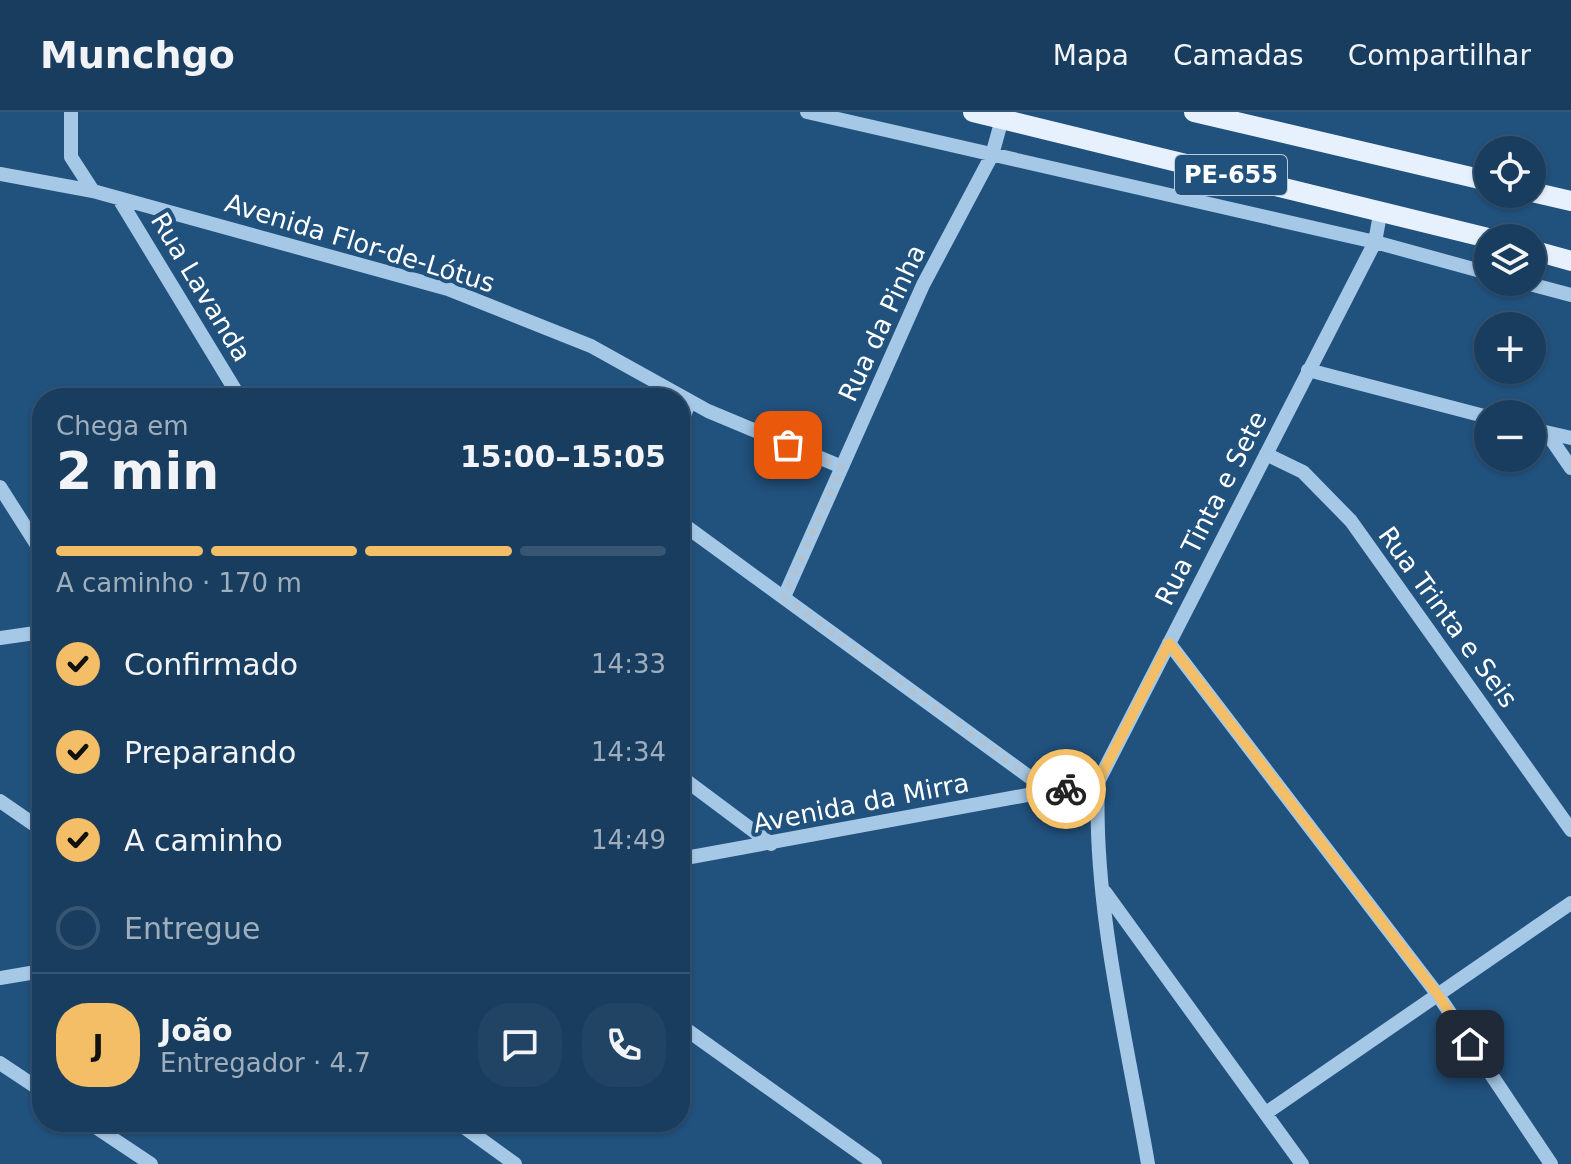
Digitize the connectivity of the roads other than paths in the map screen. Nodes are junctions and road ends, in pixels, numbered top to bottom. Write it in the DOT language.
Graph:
graph roads {
  1 [pos="71,112"];
  2 [pos="807,112"];
  3 [pos="973,112"];
  4 [pos="1194,112"];
  5 [pos="1002,119"];
  6 [pos="992,155"];
  7 [pos="0,174"];
  8 [pos="1474,178"];
  9 [pos="93,191"];
  10 [pos="1546,195"];
  11 [pos="1571,201"];
  12 [pos="121,202"];
  13 [pos="1381,209"];
  14 [pos="1474,234"];
  15 [pos="1375,242"];
  16 [pos="1546,254"];
  17 [pos="1571,261"];
  18 [pos="1474,269"];
  19 [pos="1546,288"];
  20 [pos="1571,295"];
  21 [pos="1308,370"];
  22 [pos="234,388"];
  23 [pos="667,388"];
  24 [pos="690,401"];
  25 [pos="1474,413"];
  26 [pos="1546,433"];
  27 [pos="1571,438"];
  28 [pos="1546,439"];
  29 [pos="1266,454"];
  30 [pos="842,467"];
  31 [pos="1571,468"];
  32 [pos="0,487"];
  33 [pos="690,529"];
  34 [pos="32,537"];
  35 [pos="784,597"];
  36 [pos="32,633"];
  37 [pos="0,638"];
  38 [pos="1169,643"];
  39 [pos="1098,782"];
  40 [pos="690,783"];
  41 [pos="1050,792"];
  42 [pos="0,801"];
  43 [pos="32,823"];
  44 [pos="1571,830"];
  45 [pos="771,844"];
  46 [pos="690,857"];
  47 [pos="1102,888"];
  48 [pos="1571,903"];
  49 [pos="32,973"];
  50 [pos="0,978"];
  51 [pos="1438,995"];
  52 [pos="690,1032"];
  53 [pos="0,1063"];
  54 [pos="32,1084"];
  55 [pos="1266,1113"];
  56 [pos="103,1132"];
  57 [pos="471,1132"];
  58 [pos="151,1164"];
  59 [pos="515,1164"];
  60 [pos="875,1164"];
  61 [pos="1148,1164"];
  62 [pos="1302,1164"];
  63 [pos="1551,1164"];
  1 -- 9 [label="street"];
  2 -- 6 [label="street"];
  3 -- 5 [label="main road, PE-655"];
  4 -- 8 [label="main road, PE-655"];
  5 -- 6 [label="street, Rua da Pinha"];
  5 -- 13 [label="main road, PE-655"];
  6 -- 15 [label="street"];
  6 -- 30 [label="street, Rua da Pinha"];
  7 -- 9 [label="street, Avenida Flor-de-Lótus"];
  9 -- 12 [label="street, Avenida Flor-de-Lótus"];
  10 -- 11 [label="main road"];
  12 -- 22 [label="street, Rua Lavanda"];
  12 -- 23 [label="street, Avenida Flor-de-Lótus"];
  13 -- 14 [label="main road, PE-655"];
  13 -- 15 [label="street, Rua Tinta e Sete"];
  15 -- 18 [label="street"];
  15 -- 21 [label="street, Rua Tinta e Sete"];
  16 -- 17 [label="main road"];
  19 -- 20 [label="street"];
  21 -- 25 [label="street"];
  21 -- 29 [label="street, Rua Tinta e Sete"];
  24 -- 30 [label="street, Avenida Flor-de-Lótus"];
  26 -- 27 [label="street"];
  28 -- 31 [label="street"];
  29 -- 38 [label="street, Rua Tinta e Sete"];
  29 -- 44 [label="street, Rua Trinta e Seis"];
  30 -- 35 [label="street, Rua da Pinha"];
  32 -- 34 [label="street"];
  33 -- 35 [label="street"];
  35 -- 41 [label="street"];
  36 -- 37 [label="street"];
  38 -- 39 [label="street, Rua Tinta e Sete"];
  38 -- 51 [label="street"];
  39 -- 41 [label="street, Avenida da Mirra"];
  39 -- 47 [label="street, Rua Tinta e Sete"];
  40 -- 45 [label="street"];
  41 -- 45 [label="street, Avenida da Mirra"];
  42 -- 43 [label="street"];
  45 -- 46 [label="street, Avenida da Mirra"];
  47 -- 55 [label="street"];
  47 -- 61 [label="street, Rua Tinta e Sete"];
  48 -- 51 [label="street"];
  49 -- 50 [label="street"];
  51 -- 55 [label="street"];
  51 -- 63 [label="street"];
  52 -- 60 [label="street"];
  53 -- 54 [label="street"];
  55 -- 62 [label="street"];
  56 -- 58 [label="street"];
  57 -- 59 [label="street"];
}
